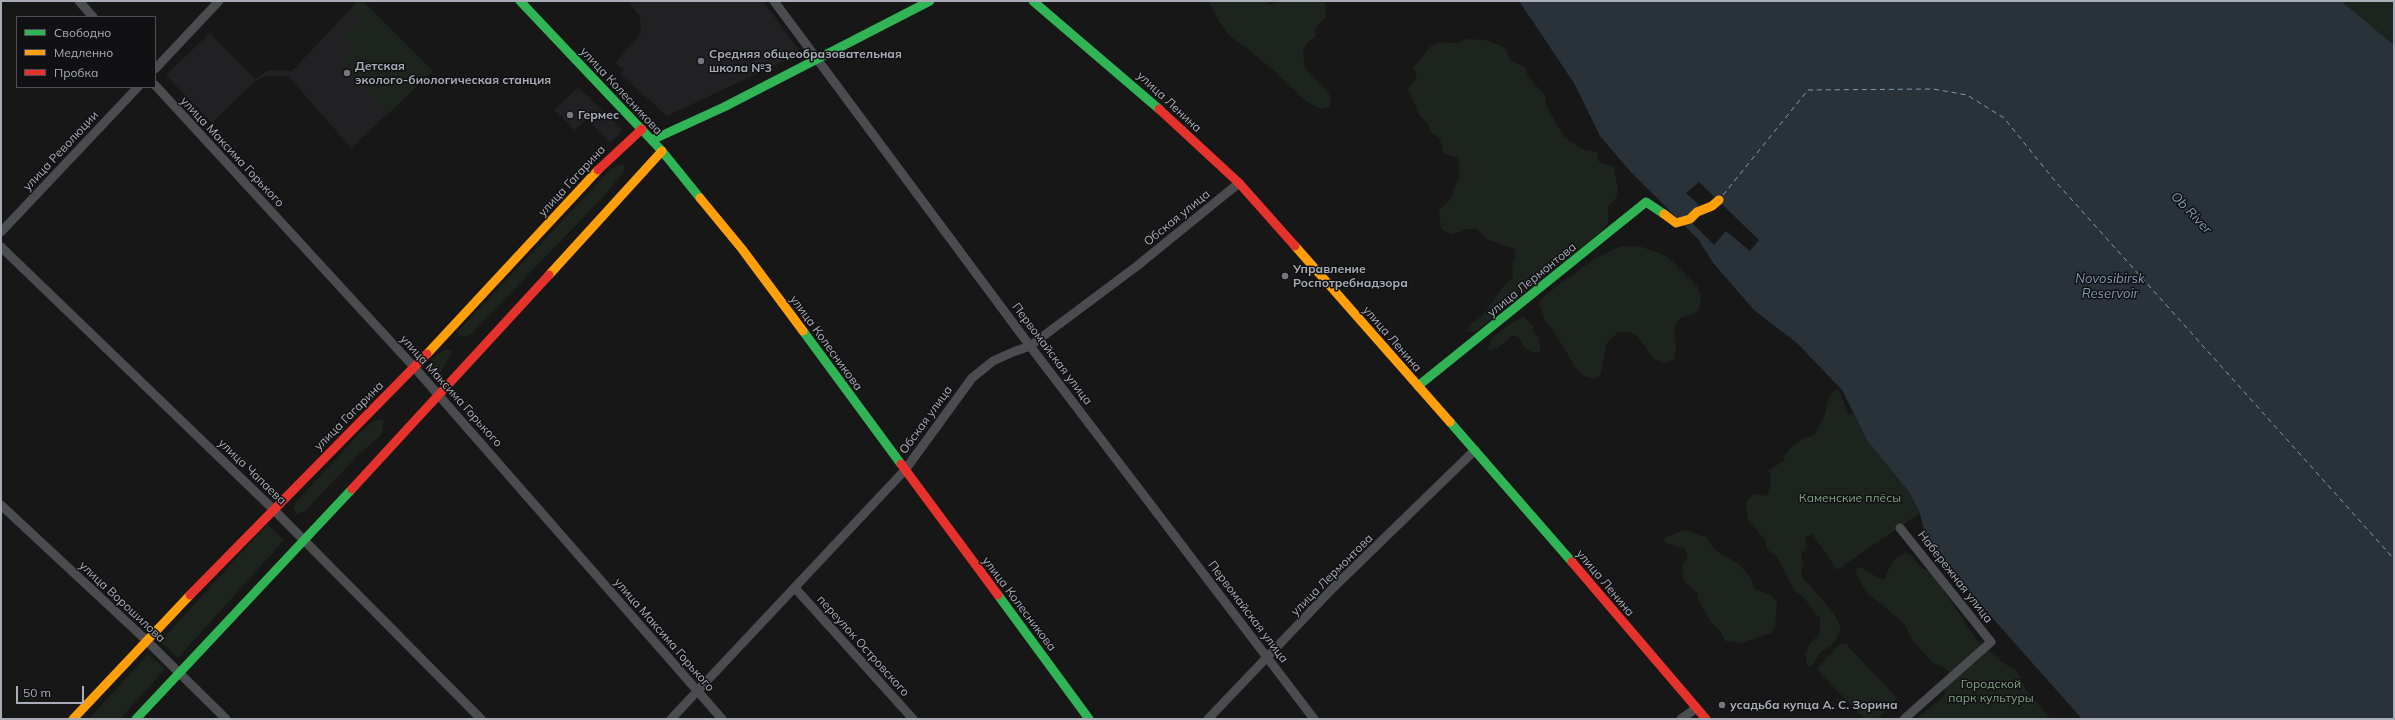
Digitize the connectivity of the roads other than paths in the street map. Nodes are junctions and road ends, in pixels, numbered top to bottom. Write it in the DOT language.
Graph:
graph roads {
  1 [pos="78,1"];
  2 [pos="219,1"];
  3 [pos="520,1"];
  4 [pos="774,1"];
  5 [pos="930,1"];
  6 [pos="1033,1"];
  7 [pos="92,16"];
  8 [pos="817,59"];
  9 [pos="156,68"];
  10 [pos="156,87"];
  11 [pos="137,88"];
  12 [pos="642,129"];
  13 [pos="652,140"];
  14 [pos="662,151"];
  15 [pos="1239,183"];
  16 [pos="1719,200"];
  17 [pos="1,232"];
  18 [pos="1,247"];
  19 [pos="1030,346"];
  20 [pos="414,367"];
  21 [pos="1418,386"];
  22 [pos="439,396"];
  23 [pos="1475,450"];
  24 [pos="905,470"];
  25 [pos="1,504"];
  26 [pos="274,510"];
  27 [pos="1900,528"];
  28 [pos="303,539"];
  29 [pos="795,588"];
  30 [pos="146,640"];
  31 [pos="1267,658"];
  32 [pos="179,673"];
  33 [pos="698,691"];
  34 [pos="1695,709"];
  35 [pos="73,719"];
  36 [pos="136,719"];
  37 [pos="226,719"];
  38 [pos="481,719"];
  39 [pos="671,719"];
  40 [pos="722,719"];
  41 [pos="913,719"];
  42 [pos="1089,719"];
  43 [pos="1208,719"];
  44 [pos="1314,719"];
  45 [pos="1681,719"];
  46 [pos="1706,719"];
  47 [pos="1904,719"];
  1 -- 7 [label="street"];
  2 -- 9 [label="street"];
  3 -- 12 [label="street, улица Колесникова"];
  4 -- 8 [label="street, Первомайская улица"];
  5 -- 8 [label="street"];
  6 -- 15 [label="street, улица Ленина"];
  8 -- 13 [label="street"];
  8 -- 19 [label="street, Первомайская улица"];
  10 -- 20 [label="street, улица Максима Горького"];
  11 -- 17 [label="street, улица Революции"];
  12 -- 13 [label="street, улица Колесникова"];
  12 -- 20 [label="street, улица Гагарина"];
  13 -- 14 [label="street, улица Колесникова"];
  14 -- 22 [label="street"];
  14 -- 24 [label="street, улица Колесникова"];
  15 -- 19 [label="street, Обская улица"];
  15 -- 21 [label="street, улица Ленина"];
  16 -- 21 [label="street, улица Лермонтова"];
  18 -- 26 [label="street, улица Чапаева"];
  19 -- 24 [label="street, Обская улица"];
  19 -- 31 [label="street, Первомайская улица"];
  20 -- 22 [label="street, улица Максима Горького"];
  20 -- 26 [label="street, улица Гагарина"];
  21 -- 23 [label="street, улица Ленина"];
  22 -- 28 [label="street"];
  22 -- 33 [label="street, улица Максима Горького"];
  23 -- 31 [label="street, улица Лермонтова"];
  23 -- 34 [label="street, улица Ленина"];
  24 -- 29 [label="street, Обская улица"];
  24 -- 42 [label="street, улица Колесникова"];
  25 -- 30 [label="street, улица Ворошилова"];
  26 -- 28 [label="street, улица Чапаева"];
  26 -- 30 [label="street, улица Гагарина"];
  27 -- 47 [label="street, Набережная улица"];
  28 -- 32 [label="street"];
  28 -- 38 [label="street, улица Чапаева"];
  29 -- 33 [label="street, Обская улица"];
  29 -- 41 [label="street, переулок Островского"];
  30 -- 32 [label="street, улица Ворошилова"];
  30 -- 35 [label="street, улица Гагарина"];
  31 -- 43 [label="street, улица Лермонтова"];
  31 -- 44 [label="street, Первомайская улица"];
  32 -- 36 [label="street"];
  32 -- 37 [label="street, улица Ворошилова"];
  33 -- 39 [label="street, Обская улица"];
  33 -- 40 [label="street, улица Максима Горького"];
  34 -- 45 [label="street"];
  34 -- 46 [label="street, улица Ленина"];
}
